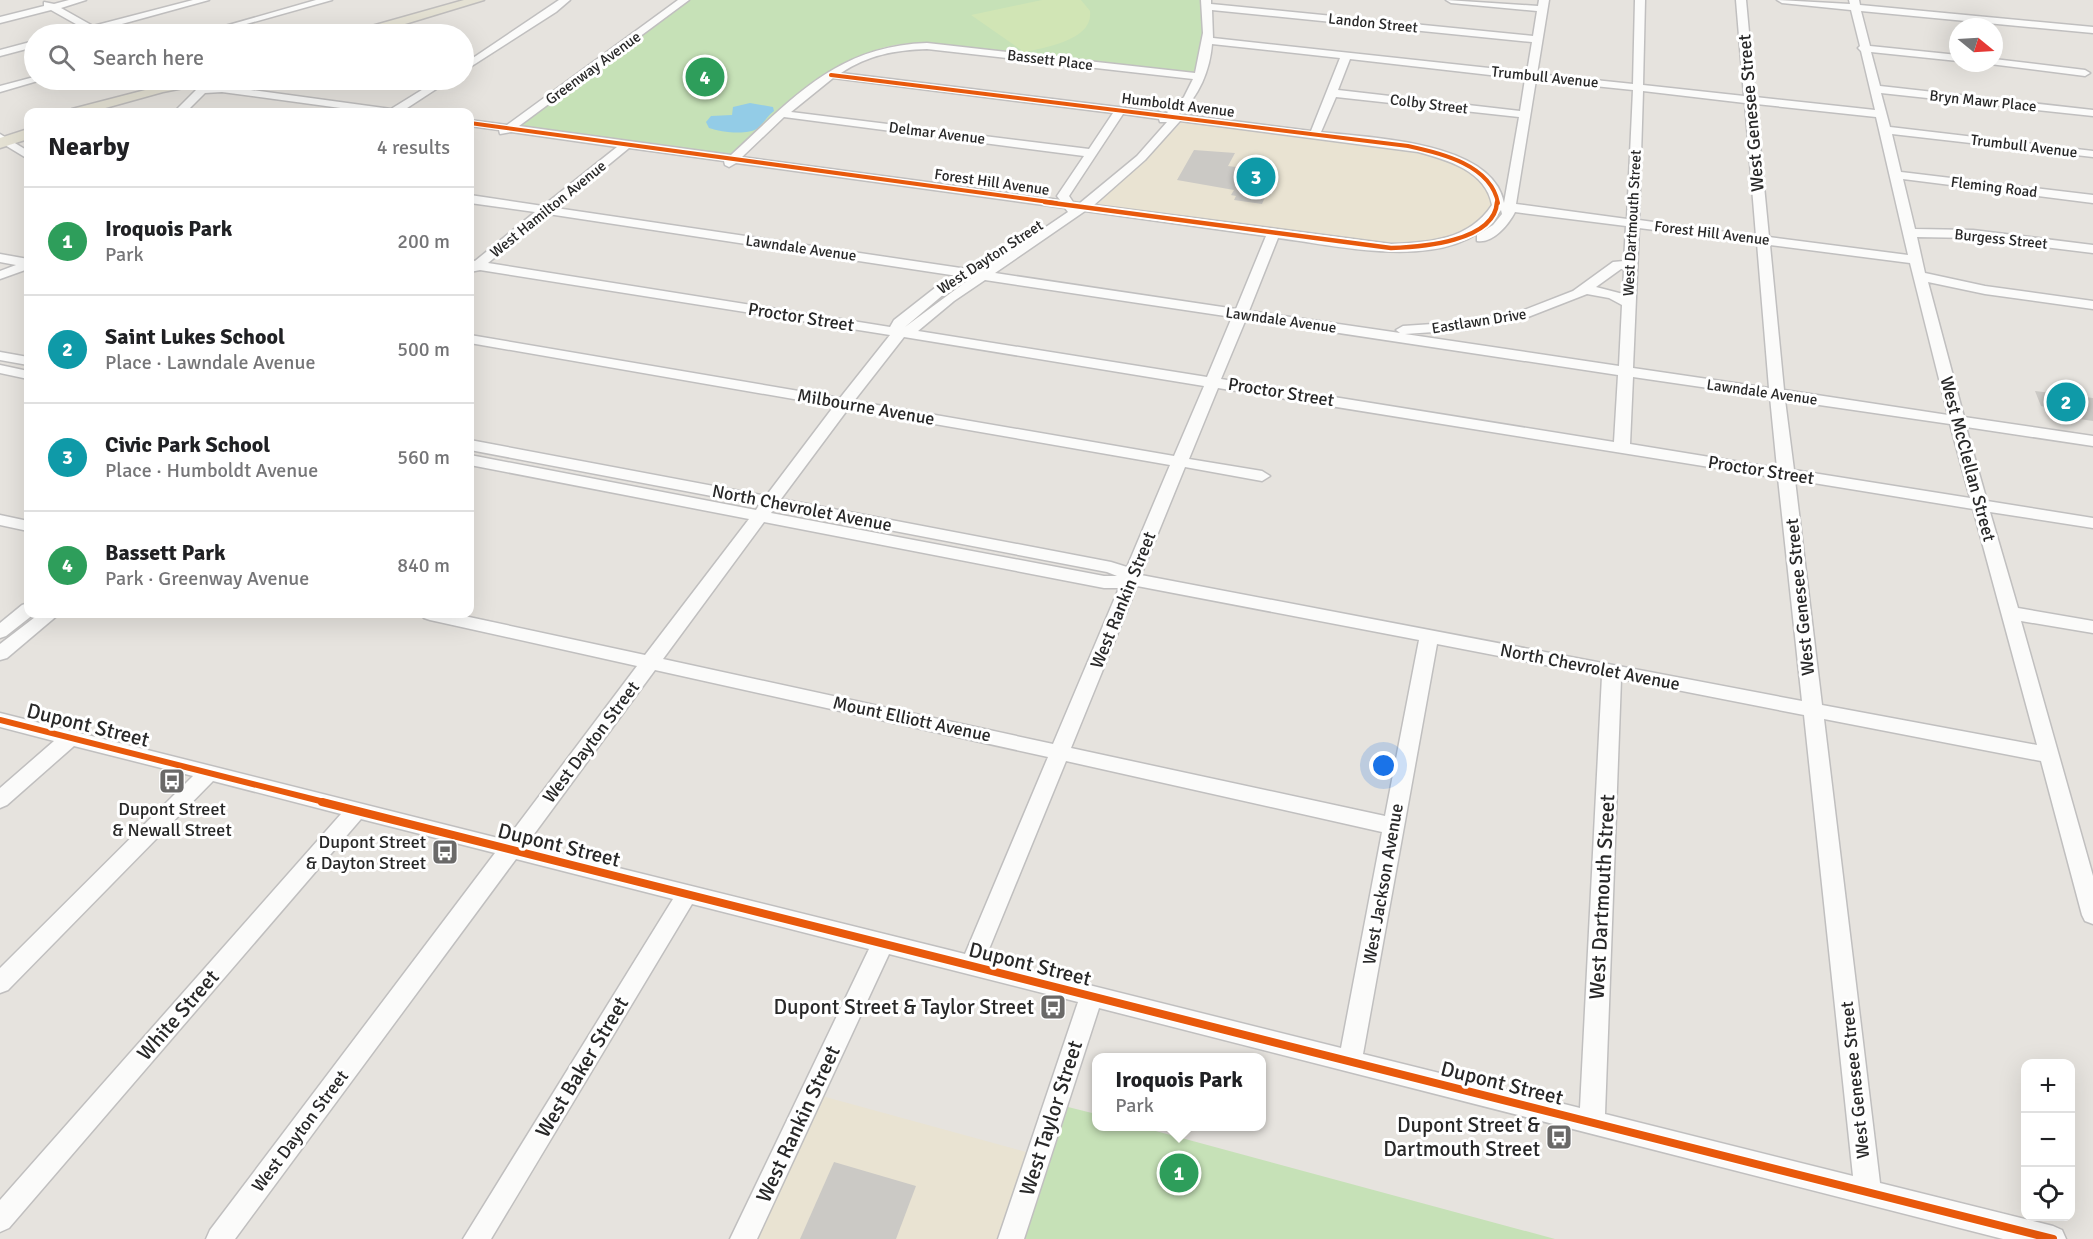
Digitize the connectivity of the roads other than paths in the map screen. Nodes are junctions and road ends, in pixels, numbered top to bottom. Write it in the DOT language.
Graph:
graph roads {
  1 [pos="41,0"];
  2 [pos="81,0"];
  3 [pos="204,0"];
  4 [pos="327,0"];
  5 [pos="477,0"];
  6 [pos="565,0"];
  7 [pos="684,0"];
  8 [pos="1451,0"];
  9 [pos="1640,0"];
  10 [pos="1741,0"];
  11 [pos="1782,0"];
  12 [pos="1854,3"];
  13 [pos="1207,4"];
  14 [pos="1543,5"];
  15 [pos="53,7"];
  16 [pos="0,20"];
  17 [pos="83,24"];
  18 [pos="124,24"];
  19 [pos="239,24"];
  20 [pos="394,24"];
  21 [pos="2093,30"];
  22 [pos="1209,40"];
  23 [pos="1538,40"];
  24 [pos="24,47"];
  25 [pos="1863,48"];
  26 [pos="0,53"];
  27 [pos="1347,55"];
  28 [pos="1949,57"];
  29 [pos="474,61"];
  30 [pos="2003,63"];
  31 [pos="831,75"];
  32 [pos="2090,75"];
  33 [pos="1532,76"];
  34 [pos="1198,77"];
  35 [pos="24,83"];
  36 [pos="1638,87"];
  37 [pos="0,89"];
  38 [pos="1874,89"];
  39 [pos="155,90"];
  40 [pos="176,90"];
  41 [pos="191,90"];
  42 [pos="205,90"];
  43 [pos="222,90"];
  44 [pos="429,90"];
  45 [pos="1332,93"];
  46 [pos="1749,100"];
  47 [pos="91,108"];
  48 [pos="118,108"];
  49 [pos="182,108"];
  50 [pos="312,108"];
  51 [pos="361,108"];
  52 [pos="399,108"];
  53 [pos="1120,111"];
  54 [pos="2093,113"];
  55 [pos="783,114"];
  56 [pos="1526,115"];
  57 [pos="1173,117"];
  58 [pos="1882,122"];
  59 [pos="474,124"];
  60 [pos="24,128"];
  61 [pos="474,130"];
  62 [pos="505,131"];
  63 [pos="1315,134"];
  64 [pos="24,136"];
  65 [pos="2,139"];
  66 [pos="615,147"];
  67 [pos="24,153"];
  68 [pos="1091,153"];
  69 [pos="2093,154"];
  70 [pos="730,162"];
  71 [pos="1515,171"];
  72 [pos="1478,173"];
  73 [pos="1895,175"];
  74 [pos="2093,199"];
  75 [pos="474,200"];
  76 [pos="1503,206"];
  77 [pos="530,208"];
  78 [pos="1072,209"];
  79 [pos="545,210"];
  80 [pos="1631,222"];
  81 [pos="1909,233"];
  82 [pos="1272,237"];
  83 [pos="1761,239"];
  84 [pos="2093,249"];
  85 [pos="0,258"];
  86 [pos="1915,260"];
  87 [pos="24,262"];
  88 [pos="24,262"];
  89 [pos="474,262"];
  90 [pos="24,263"];
  91 [pos="474,263"];
  92 [pos="474,264"];
  93 [pos="1629,265"];
  94 [pos="0,268"];
  95 [pos="966,273"];
  96 [pos="0,274"];
  97 [pos="982,275"];
  98 [pos="1919,276"];
  99 [pos="1586,290"];
  100 [pos="1628,303"];
  101 [pos="2093,305"];
  102 [pos="1241,314"];
  103 [pos="1463,326"];
  104 [pos="900,333"];
  105 [pos="1389,336"];
  106 [pos="474,340"];
  107 [pos="1472,349"];
  108 [pos="0,356"];
  109 [pos="24,360"];
  110 [pos="0,369"];
  111 [pos="1624,372"];
  112 [pos="24,374"];
  113 [pos="1213,382"];
  114 [pos="1777,394"];
  115 [pos="843,403"];
  116 [pos="1958,421"];
  117 [pos="2093,441"];
  118 [pos="474,446"];
  119 [pos="1622,447"];
  120 [pos="521,454"];
  121 [pos="474,461"];
  122 [pos="1180,462"];
  123 [pos="508,467"];
  124 [pos="1786,474"];
  125 [pos="1262,476"];
  126 [pos="1980,505"];
  127 [pos="765,508"];
  128 [pos="0,519"];
  129 [pos="2093,523"];
  130 [pos="24,525"];
  131 [pos="1131,579"];
  132 [pos="24,612"];
  133 [pos="2010,613"];
  134 [pos="45,618"];
  135 [pos="448,618"];
  136 [pos="2093,627"];
  137 [pos="0,632"];
  138 [pos="1429,636"];
  139 [pos="0,654"];
  140 [pos="651,662"];
  141 [pos="1612,671"];
  142 [pos="1813,710"];
  143 [pos="0,720"];
  144 [pos="70,738"];
  145 [pos="1060,752"];
  146 [pos="2049,754"];
  147 [pos="209,773"];
  148 [pos="0,800"];
  149 [pos="356,811"];
  150 [pos="1394,826"];
  151 [pos="511,850"];
  152 [pos="687,894"];
  153 [pos="2093,915"];
  154 [pos="883,944"];
  155 [pos="971,967"];
  156 [pos="0,983"];
  157 [pos="1091,997"];
  158 [pos="1350,1062"];
  159 [pos="1592,1123"];
  160 [pos="1868,1192"];
  161 [pos="0,1219"];
  162 [pos="219,1239"];
  163 [pos="476,1239"];
  164 [pos="743,1239"];
  165 [pos="1011,1239"];
  166 [pos="2053,1239"];
  1 -- 15 [label="street"];
  2 -- 15 [label="street"];
  3 -- 18 [label="street"];
  4 -- 19 [label="street"];
  5 -- 20 [label="main road"];
  6 -- 29 [label="street"];
  7 -- 62 [label="street, Greenway Avenue"];
  8 -- 14 [label="street"];
  9 -- 36 [label="street, West Dartmouth Street"];
  10 -- 46 [label="street, West Genesee Street"];
  11 -- 12 [label="street"];
  12 -- 21 [label="street"];
  12 -- 25 [label="street, West McClellan Street"];
  13 -- 22 [label="street, West Dayton Street"];
  13 -- 23 [label="street, Landon Street"];
  14 -- 23 [label="street"];
  15 -- 16 [label="street"];
  15 -- 17 [label="street"];
  22 -- 27 [label="street, Trumbull Avenue"];
  22 -- 34 [label="street, West Dayton Street"];
  23 -- 33 [label="street"];
  24 -- 26 [label="street"];
  25 -- 28 [label="street"];
  25 -- 38 [label="street, West McClellan Street"];
  27 -- 33 [label="street, Trumbull Avenue"];
  27 -- 45 [label="street"];
  30 -- 32 [label="street"];
  31 -- 34 [label="street, Bassett Place"];
  31 -- 53 [label="street, Humboldt Avenue"];
  31 -- 55 [label="street, Bassett Place"];
  33 -- 36 [label="street, Trumbull Avenue"];
  33 -- 56 [label="street"];
  34 -- 57 [label="street, West Dayton Street"];
  35 -- 37 [label="street"];
  36 -- 46 [label="street, Trumbull Avenue"];
  36 -- 80 [label="street, West Dartmouth Street"];
  38 -- 54 [label="street, Bryn Mawr Place"];
  38 -- 58 [label="street, West McClellan Street"];
  39 -- 47 [label="main road"];
  40 -- 48 [label="main road"];
  41 -- 49 [label="street"];
  42 -- 50 [label="street"];
  43 -- 51 [label="street"];
  44 -- 52 [label="street"];
  45 -- 56 [label="street, Colby Street"];
  45 -- 63 [label="street"];
  46 -- 58 [label="street, Trumbull Avenue"];
  46 -- 83 [label="street, West Genesee Street"];
  53 -- 57 [label="street, Humboldt Avenue"];
  53 -- 68 [label="street"];
  55 -- 68 [label="street, Delmar Avenue"];
  55 -- 70 [label="street, Bassett Place"];
  56 -- 71 [label="street"];
  57 -- 63 [label="street, Humboldt Avenue"];
  57 -- 78 [label="street, West Dayton Street"];
  58 -- 69 [label="street, Trumbull Avenue"];
  58 -- 73 [label="street, West McClellan Street"];
  59 -- 62 [label="street, Forest Hill Avenue"];
  60 -- 65 [label="main road"];
  61 -- 62 [label="street, Forest Hill Avenue"];
  62 -- 66 [label="street, Forest Hill Avenue"];
  63 -- 72 [label="street, Humboldt Avenue"];
  64 -- 65 [label="main road"];
  65 -- 67 [label="street"];
  66 -- 70 [label="street, Forest Hill Avenue"];
  66 -- 77 [label="street, West Hamilton Avenue"];
  66 -- 79 [label="street, West Hamilton Avenue"];
  68 -- 78 [label="street"];
  70 -- 78 [label="street, Forest Hill Avenue"];
  71 -- 72 [label="street"];
  71 -- 76 [label="street"];
  72 -- 76 [label="street, Humboldt Avenue"];
  73 -- 74 [label="street, Fleming Road"];
  73 -- 81 [label="street, West McClellan Street"];
  75 -- 77 [label="street, Lawndale Avenue"];
  76 -- 80 [label="street, Forest Hill Avenue"];
  76 -- 82 [label="street, Forest Hill Avenue"];
  77 -- 79 [label="street, Lawndale Avenue"];
  77 -- 89 [label="street, West Hamilton Avenue"];
  78 -- 82 [label="street, Forest Hill Avenue"];
  78 -- 95 [label="street, West Dayton Street"];
  78 -- 97 [label="street, West Dayton Street"];
  79 -- 91 [label="street, West Hamilton Avenue"];
  79 -- 95 [label="street, Lawndale Avenue"];
  80 -- 83 [label="street, Forest Hill Avenue"];
  80 -- 93 [label="street, West Dartmouth Street"];
  81 -- 84 [label="street, Burgess Street"];
  81 -- 86 [label="street, West McClellan Street"];
  82 -- 102 [label="street, West Rankin Street"];
  83 -- 86 [label="street, Forest Hill Avenue"];
  83 -- 114 [label="street, West Genesee Street"];
  85 -- 87 [label="street"];
  86 -- 98 [label="street, West McClellan Street"];
  88 -- 94 [label="street"];
  90 -- 96 [label="street"];
  92 -- 104 [label="street, Proctor Street"];
  93 -- 99 [label="street, Eastlawn Drive"];
  93 -- 100 [label="street, West Dartmouth Street"];
  95 -- 97 [label="street, Lawndale Avenue"];
  95 -- 104 [label="street, West Dayton Street"];
  97 -- 102 [label="street, Lawndale Avenue"];
  97 -- 104 [label="street, West Dayton Street"];
  98 -- 101 [label="street"];
  98 -- 116 [label="street, West McClellan Street"];
  99 -- 100 [label="street"];
  99 -- 103 [label="street, Eastlawn Drive"];
  100 -- 111 [label="street, West Dartmouth Street"];
  102 -- 105 [label="street, Lawndale Avenue"];
  102 -- 113 [label="street, West Rankin Street"];
  103 -- 105 [label="street, Eastlawn Drive"];
  103 -- 107 [label="street"];
  104 -- 113 [label="street, Proctor Street"];
  104 -- 115 [label="street, West Dayton Street"];
  105 -- 107 [label="street, Lawndale Avenue"];
  106 -- 115 [label="street, Milbourne Avenue"];
  107 -- 111 [label="street, Lawndale Avenue"];
  108 -- 109 [label="street"];
  110 -- 112 [label="street"];
  111 -- 114 [label="street, Lawndale Avenue"];
  111 -- 119 [label="street, West Dartmouth Street"];
  113 -- 119 [label="street, Proctor Street"];
  113 -- 122 [label="street, West Rankin Street"];
  114 -- 116 [label="street, Lawndale Avenue"];
  114 -- 124 [label="street, West Genesee Street"];
  115 -- 122 [label="street, Milbourne Avenue"];
  115 -- 127 [label="street, West Dayton Street"];
  116 -- 117 [label="street, Lawndale Avenue"];
  116 -- 126 [label="street, West McClellan Street"];
  118 -- 120 [label="street, North Chevrolet Avenue"];
  119 -- 124 [label="street, Proctor Street"];
  120 -- 123 [label="street"];
  120 -- 127 [label="street, North Chevrolet Avenue"];
  121 -- 123 [label="street, North Chevrolet Avenue"];
  122 -- 125 [label="street, Milbourne Avenue"];
  122 -- 131 [label="street, West Rankin Street"];
  123 -- 127 [label="street, North Chevrolet Avenue"];
  124 -- 126 [label="street, Proctor Street"];
  124 -- 142 [label="street, West Genesee Street"];
  126 -- 129 [label="street, Proctor Street"];
  126 -- 133 [label="street, West McClellan Street"];
  127 -- 131 [label="street, North Chevrolet Avenue"];
  127 -- 140 [label="street, West Dayton Street"];
  128 -- 130 [label="street"];
  131 -- 138 [label="street, North Chevrolet Avenue"];
  131 -- 145 [label="street, West Rankin Street"];
  132 -- 137 [label="street"];
  133 -- 136 [label="street"];
  133 -- 146 [label="street, West McClellan Street"];
  134 -- 139 [label="street"];
  135 -- 140 [label="street, Mount Elliott Avenue"];
  138 -- 141 [label="street, North Chevrolet Avenue"];
  138 -- 150 [label="street, West Jackson Avenue"];
  140 -- 145 [label="street, Mount Elliott Avenue"];
  140 -- 151 [label="street, West Dayton Street"];
  141 -- 142 [label="street, North Chevrolet Avenue"];
  141 -- 159 [label="street, West Dartmouth Street"];
  142 -- 146 [label="street, North Chevrolet Avenue"];
  142 -- 160 [label="street, West Genesee Street"];
  143 -- 144 [label="street, Dupont Street"];
  144 -- 147 [label="street, Dupont Street"];
  144 -- 148 [label="street"];
  145 -- 150 [label="street, Mount Elliott Avenue"];
  145 -- 155 [label="street, West Rankin Street"];
  146 -- 153 [label="street, West McClellan Street"];
  147 -- 149 [label="street, Dupont Street"];
  147 -- 156 [label="street"];
  149 -- 151 [label="street, Dupont Street"];
  149 -- 161 [label="street, White Street"];
  150 -- 158 [label="street, West Jackson Avenue"];
  151 -- 152 [label="street, Dupont Street"];
  151 -- 162 [label="street, West Dayton Street"];
  152 -- 154 [label="street, Dupont Street"];
  152 -- 163 [label="street, West Baker Street"];
  154 -- 155 [label="street, Dupont Street"];
  154 -- 164 [label="street, West Rankin Street"];
  155 -- 157 [label="street, Dupont Street"];
  157 -- 158 [label="street, Dupont Street"];
  157 -- 165 [label="street, West Taylor Street"];
  158 -- 159 [label="street, Dupont Street"];
  159 -- 160 [label="street, Dupont Street"];
  160 -- 166 [label="street, Dupont Street"];
}
